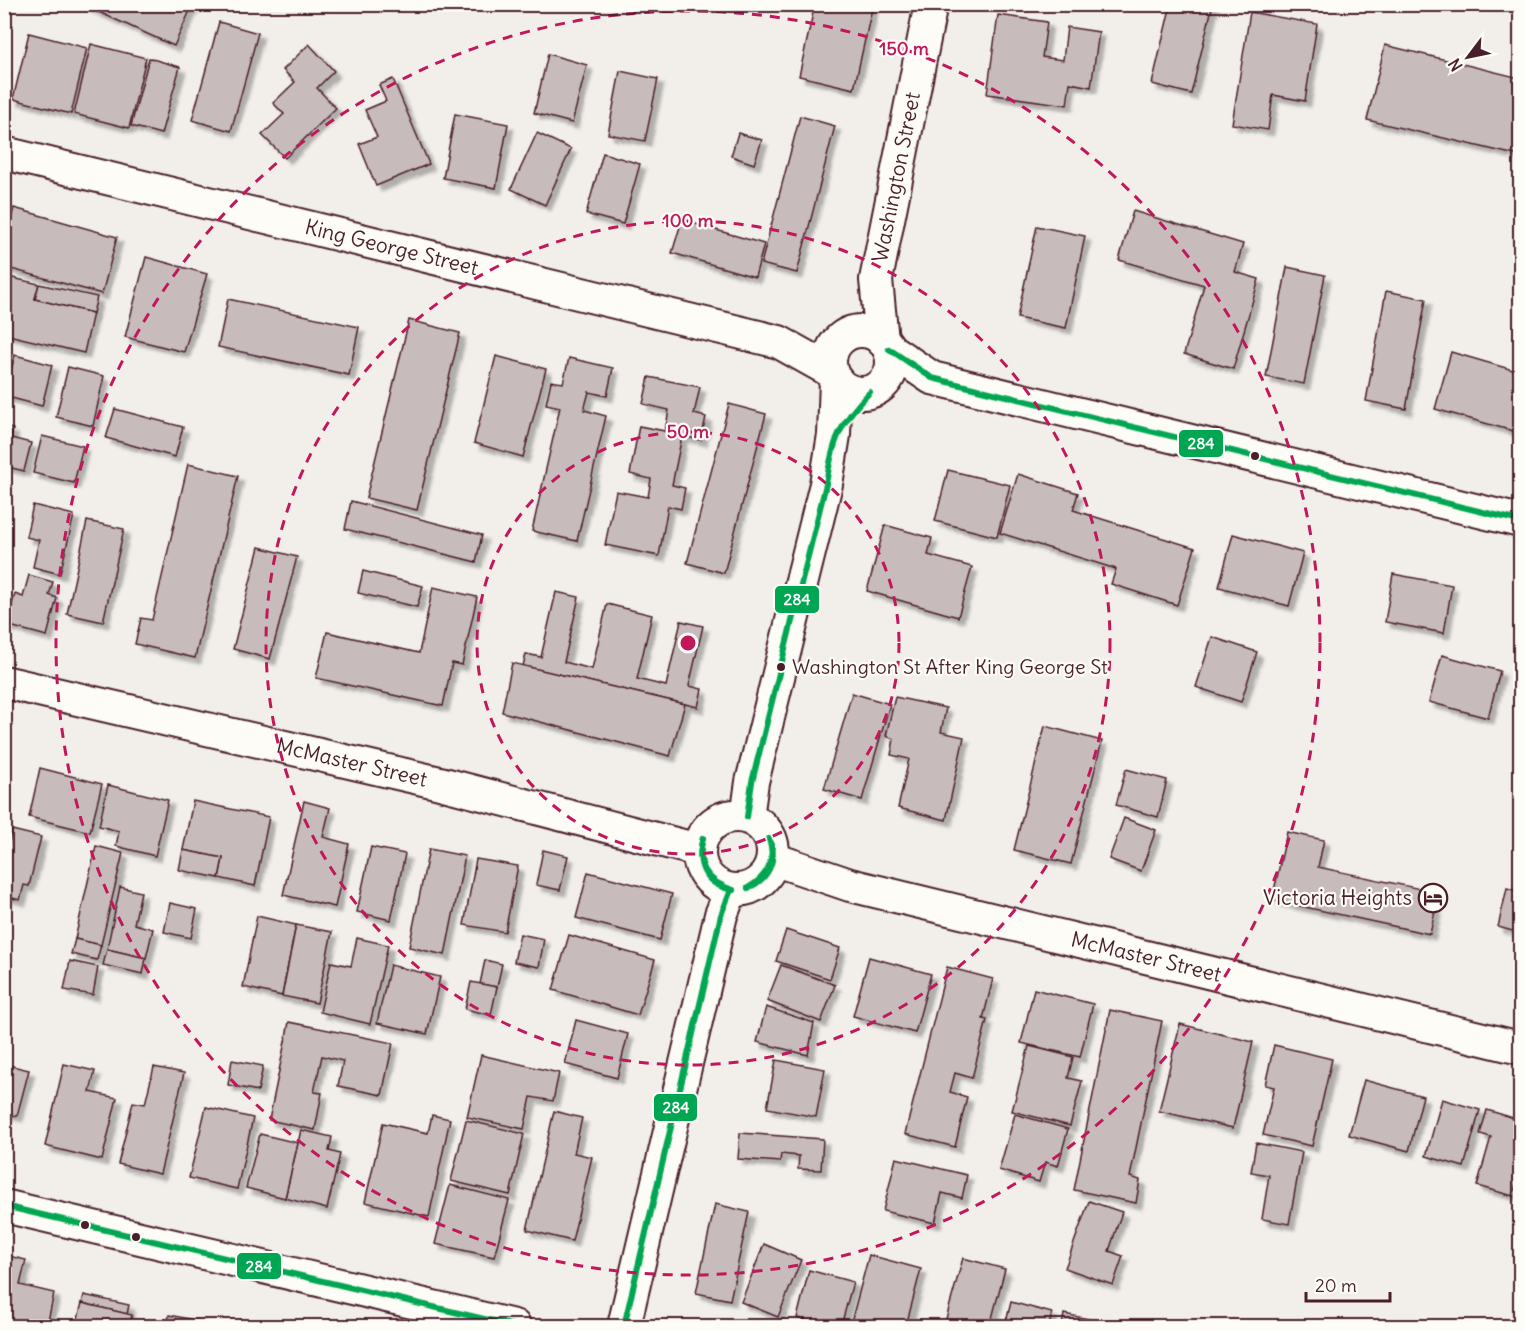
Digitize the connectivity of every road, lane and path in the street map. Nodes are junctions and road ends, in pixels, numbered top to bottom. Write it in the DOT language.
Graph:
graph roads {
  1 [pos="931,4"];
  2 [pos="4,153"];
  3 [pos="867,340"];
  4 [pos="779,342"];
  5 [pos="834,376"];
  6 [pos="932,378"];
  7 [pos="877,388"];
  8 [pos="834,435"];
  9 [pos="1521,521"];
  10 [pos="4,682"];
  11 [pos="747,817"];
  12 [pos="698,850"];
  13 [pos="773,860"];
  14 [pos="731,890"];
  15 [pos="1521,1048"];
  16 [pos="4,1206"];
  17 [pos="514,1326"];
  18 [pos="624,1326"];
  1 -- 3 [label="street, Washington Street"];
  2 -- 4 [label="street, King George Street"];
  3 -- 4 [label="street, King George Street"];
  3 -- 5 [label="street"];
  3 -- 6 [label="street"];
  3 -- 7 [label="street"];
  4 -- 5 [label="street, King George Street"];
  5 -- 7 [label="street"];
  5 -- 8 [label="street"];
  6 -- 7 [label="street"];
  6 -- 9 [label="street"];
  7 -- 8 [label="street"];
  8 -- 11 [label="street"];
  10 -- 12 [label="street, McMaster Street"];
  11 -- 12 [label="street"];
  11 -- 13 [label="street"];
  12 -- 14 [label="street"];
  13 -- 14 [label="street"];
  13 -- 15 [label="street, McMaster Street"];
  14 -- 18 [label="street"];
  16 -- 17 [label="street"];
}
